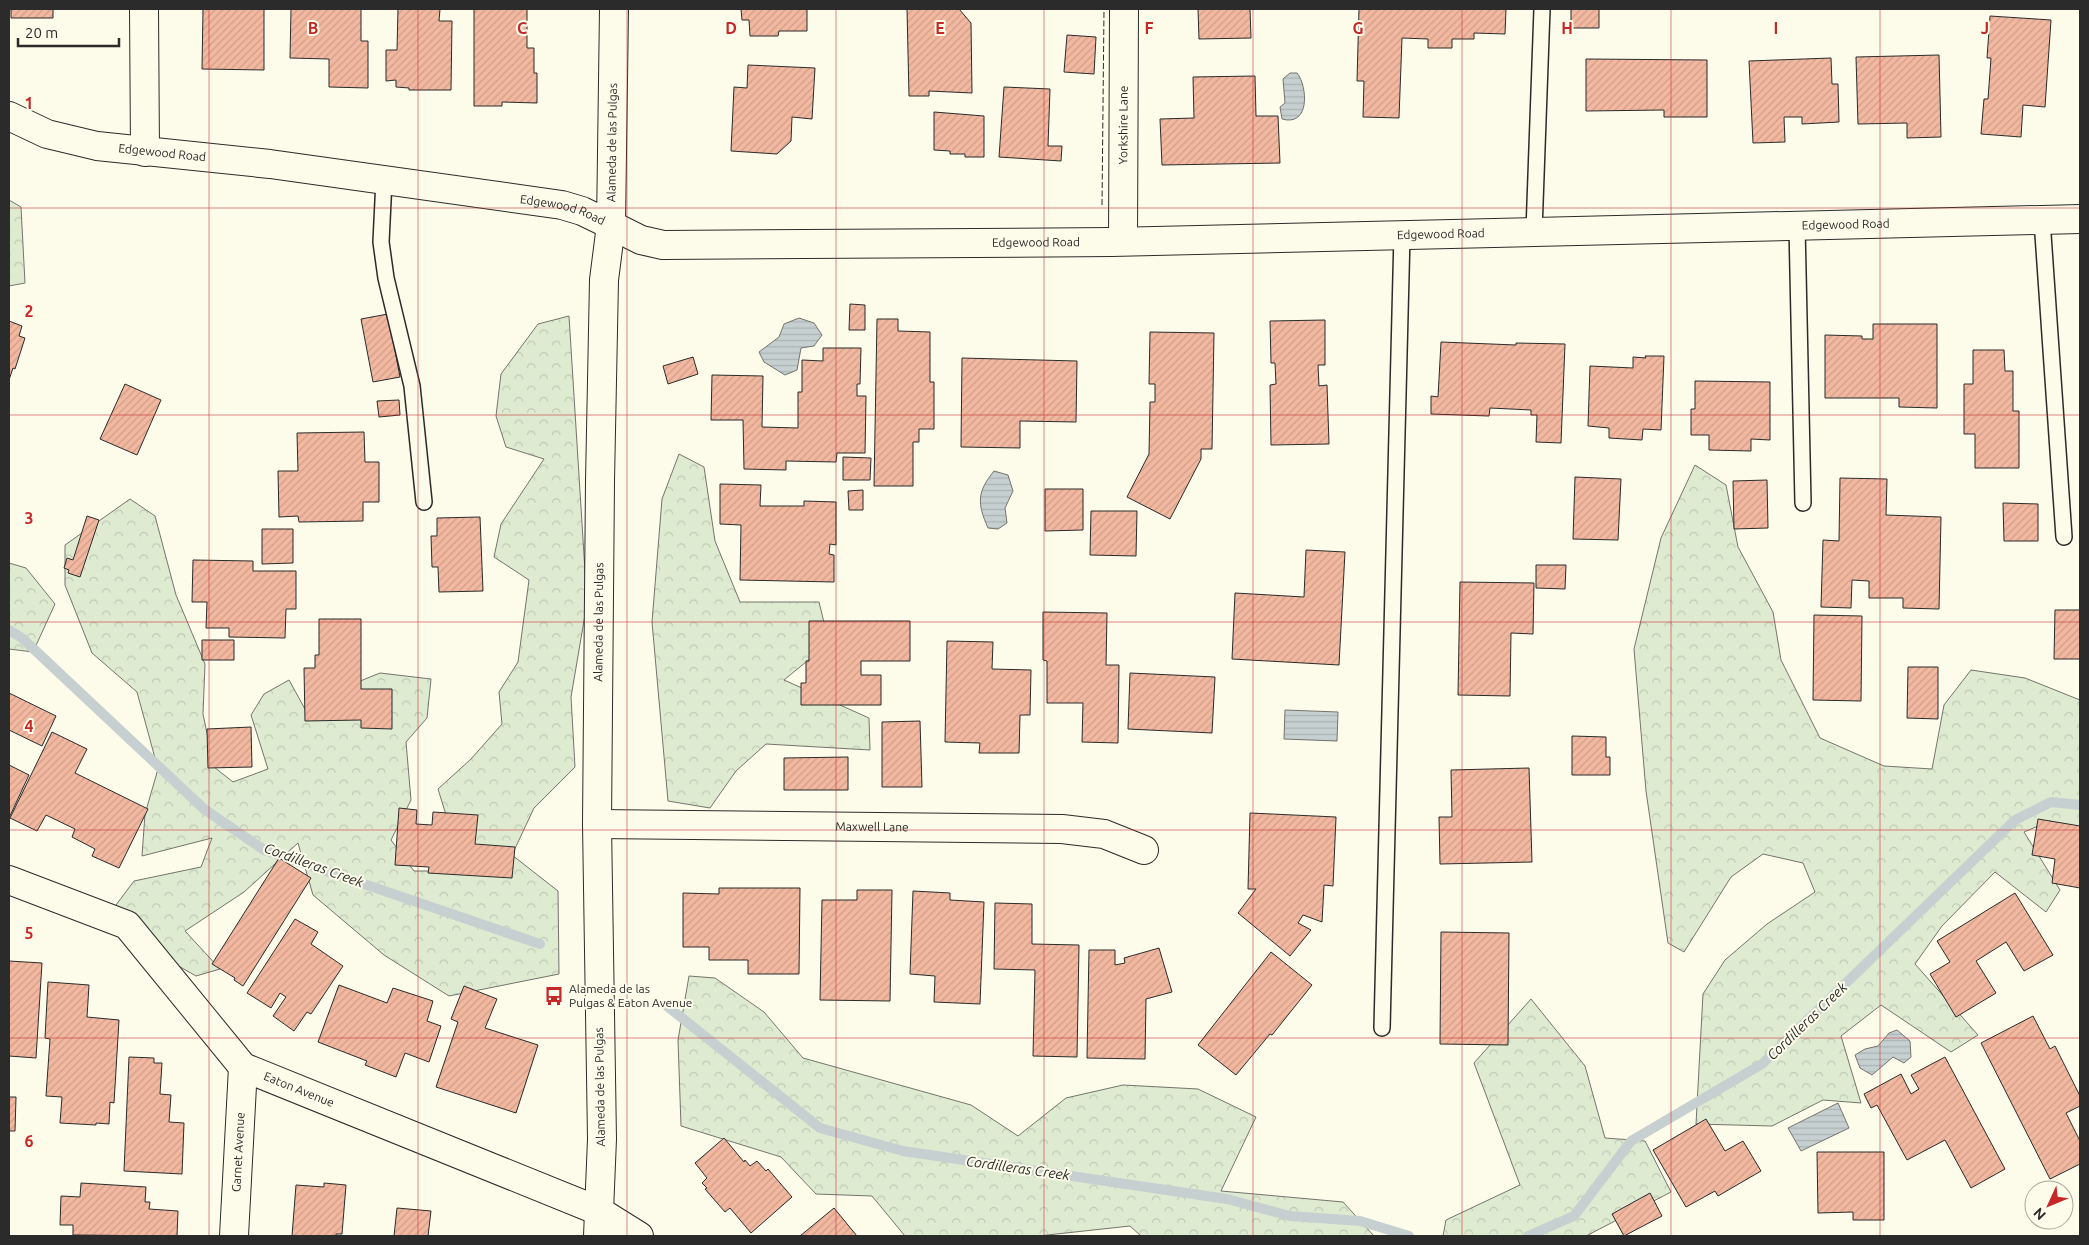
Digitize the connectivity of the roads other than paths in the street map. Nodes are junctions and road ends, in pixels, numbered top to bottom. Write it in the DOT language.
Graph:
graph roads {
  1 [pos="144,9"];
  2 [pos="614,9"];
  3 [pos="1124,9"];
  4 [pos="1542,9"];
  5 [pos="9,116"];
  6 [pos="145,152"];
  7 [pos="384,180"];
  8 [pos="2080,219"];
  9 [pos="2042,220"];
  10 [pos="611,225"];
  11 [pos="1797,226"];
  12 [pos="1534,231"];
  13 [pos="1402,235"];
  14 [pos="1123,241"];
  15 [pos="424,502"];
  16 [pos="1803,503"];
  17 [pos="2064,537"];
  18 [pos="597,824"];
  19 [pos="1144,850"];
  20 [pos="9,880"];
  21 [pos="1382,1028"];
  22 [pos="243,1067"];
  23 [pos="599,1224"];
  24 [pos="234,1236"];
  25 [pos="639,1236"];
  1 -- 6 [label="main road"];
  2 -- 10 [label="main road, Alameda de las Pulgas"];
  3 -- 14 [label="main road, Yorkshire Lane"];
  4 -- 12 [label="lane"];
  5 -- 6 [label="main road, Edgewood Road"];
  6 -- 7 [label="main road, Edgewood Road"];
  7 -- 10 [label="main road, Edgewood Road"];
  7 -- 15 [label="lane"];
  8 -- 9 [label="main road, Edgewood Road"];
  9 -- 11 [label="main road, Edgewood Road"];
  9 -- 17 [label="lane"];
  10 -- 14 [label="main road, Edgewood Road"];
  10 -- 18 [label="main road, Alameda de las Pulgas"];
  11 -- 12 [label="main road, Edgewood Road"];
  11 -- 16 [label="lane"];
  12 -- 13 [label="main road, Edgewood Road"];
  13 -- 14 [label="main road, Edgewood Road"];
  13 -- 21 [label="lane"];
  18 -- 19 [label="main road, Maxwell Lane"];
  18 -- 23 [label="main road, Alameda de las Pulgas"];
  20 -- 22 [label="main road, Eaton Avenue"];
  22 -- 23 [label="main road, Eaton Avenue"];
  22 -- 24 [label="main road, Garnet Avenue"];
  23 -- 25 [label="main road, Eaton Avenue"];
}
